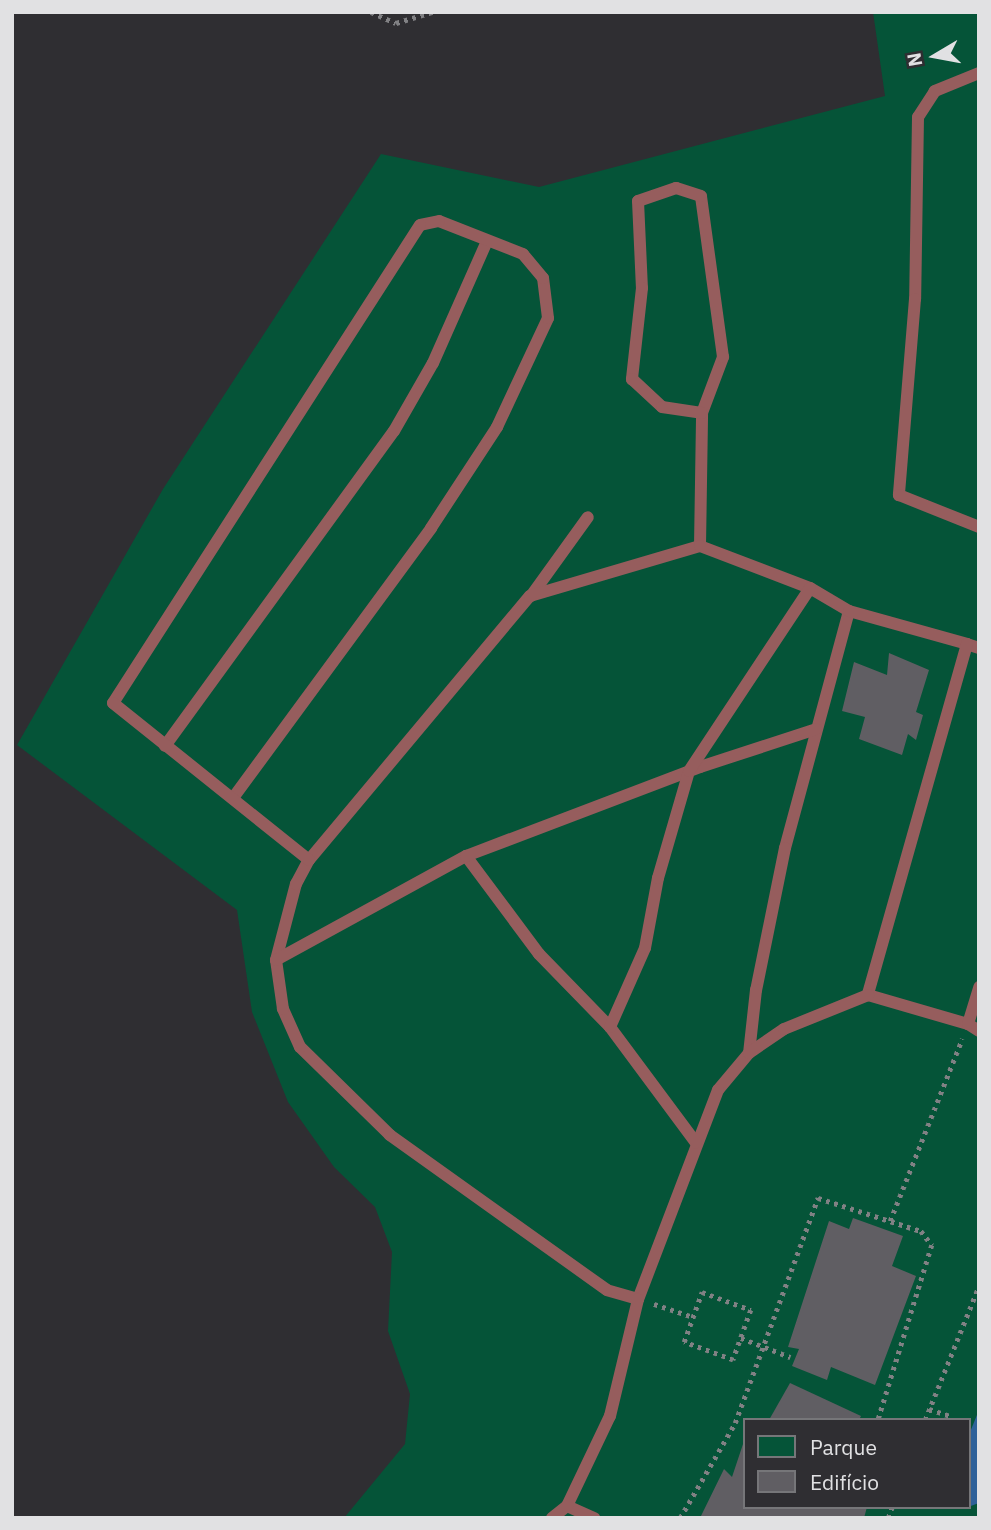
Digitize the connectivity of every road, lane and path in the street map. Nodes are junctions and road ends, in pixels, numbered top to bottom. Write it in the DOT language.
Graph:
graph roads {
  1 [pos="370,12"];
  2 [pos="433,12"];
  3 [pos="979,73"];
  4 [pos="487,241"];
  5 [pos="702,413"];
  6 [pos="588,517"];
  7 [pos="979,527"];
  8 [pos="700,546"];
  9 [pos="810,588"];
  10 [pos="530,596"];
  11 [pos="849,611"];
  12 [pos="973,646"];
  13 [pos="817,729"];
  14 [pos="165,746"];
  15 [pos="689,771"];
  16 [pos="233,798"];
  17 [pos="466,856"];
  18 [pos="309,860"];
  19 [pos="276,960"];
  20 [pos="979,986"];
  21 [pos="868,995"];
  22 [pos="610,1027"];
  23 [pos="973,1028"];
  24 [pos="749,1053"];
  25 [pos="696,1143"];
  26 [pos="890,1221"];
  27 [pos="979,1286"];
  28 [pos="638,1299"];
  29 [pos="693,1317"];
  30 [pos="741,1338"];
  31 [pos="763,1346"];
  32 [pos="790,1357"];
  33 [pos="929,1409"];
  34 [pos="950,1416"];
  35 [pos="879,1418"];
  36 [pos="926,1418"];
  37 [pos="567,1506"];
  38 [pos="552,1518"];
  39 [pos="594,1518"];
  40 [pos="680,1518"];
  1 -- 2 [label="path"];
  3 -- 7 [label="lane"];
  4 -- 14 [label="lane"];
  4 -- 14 [label="lane"];
  4 -- 16 [label="lane"];
  5 -- 5 [label="lane"];
  5 -- 8 [label="lane"];
  6 -- 10 [label="lane"];
  8 -- 9 [label="lane"];
  8 -- 10 [label="lane"];
  9 -- 11 [label="lane"];
  9 -- 15 [label="lane"];
  10 -- 18 [label="lane"];
  11 -- 12 [label="lane"];
  11 -- 13 [label="lane"];
  12 -- 21 [label="lane"];
  13 -- 15 [label="lane"];
  13 -- 24 [label="lane"];
  14 -- 16 [label="lane"];
  15 -- 17 [label="lane"];
  15 -- 22 [label="lane"];
  16 -- 18 [label="lane"];
  17 -- 19 [label="lane"];
  17 -- 22 [label="lane"];
  18 -- 19 [label="lane"];
  19 -- 28 [label="lane"];
  20 -- 23 [label="lane"];
  21 -- 23 [label="lane"];
  21 -- 24 [label="lane"];
  22 -- 25 [label="lane"];
  23 -- 26 [label="path"];
  24 -- 25 [label="lane"];
  25 -- 28 [label="lane"];
  26 -- 31 [label="path"];
  26 -- 35 [label="path"];
  27 -- 33 [label="path"];
  28 -- 29 [label="path"];
  28 -- 37 [label="lane"];
  29 -- 30 [label="path"];
  29 -- 30 [label="path"];
  30 -- 31 [label="path"];
  31 -- 32 [label="path"];
  31 -- 40 [label="path"];
  33 -- 34 [label="path"];
  33 -- 36 [label="path"];
  37 -- 38 [label="lane"];
  37 -- 39 [label="lane"];
}
